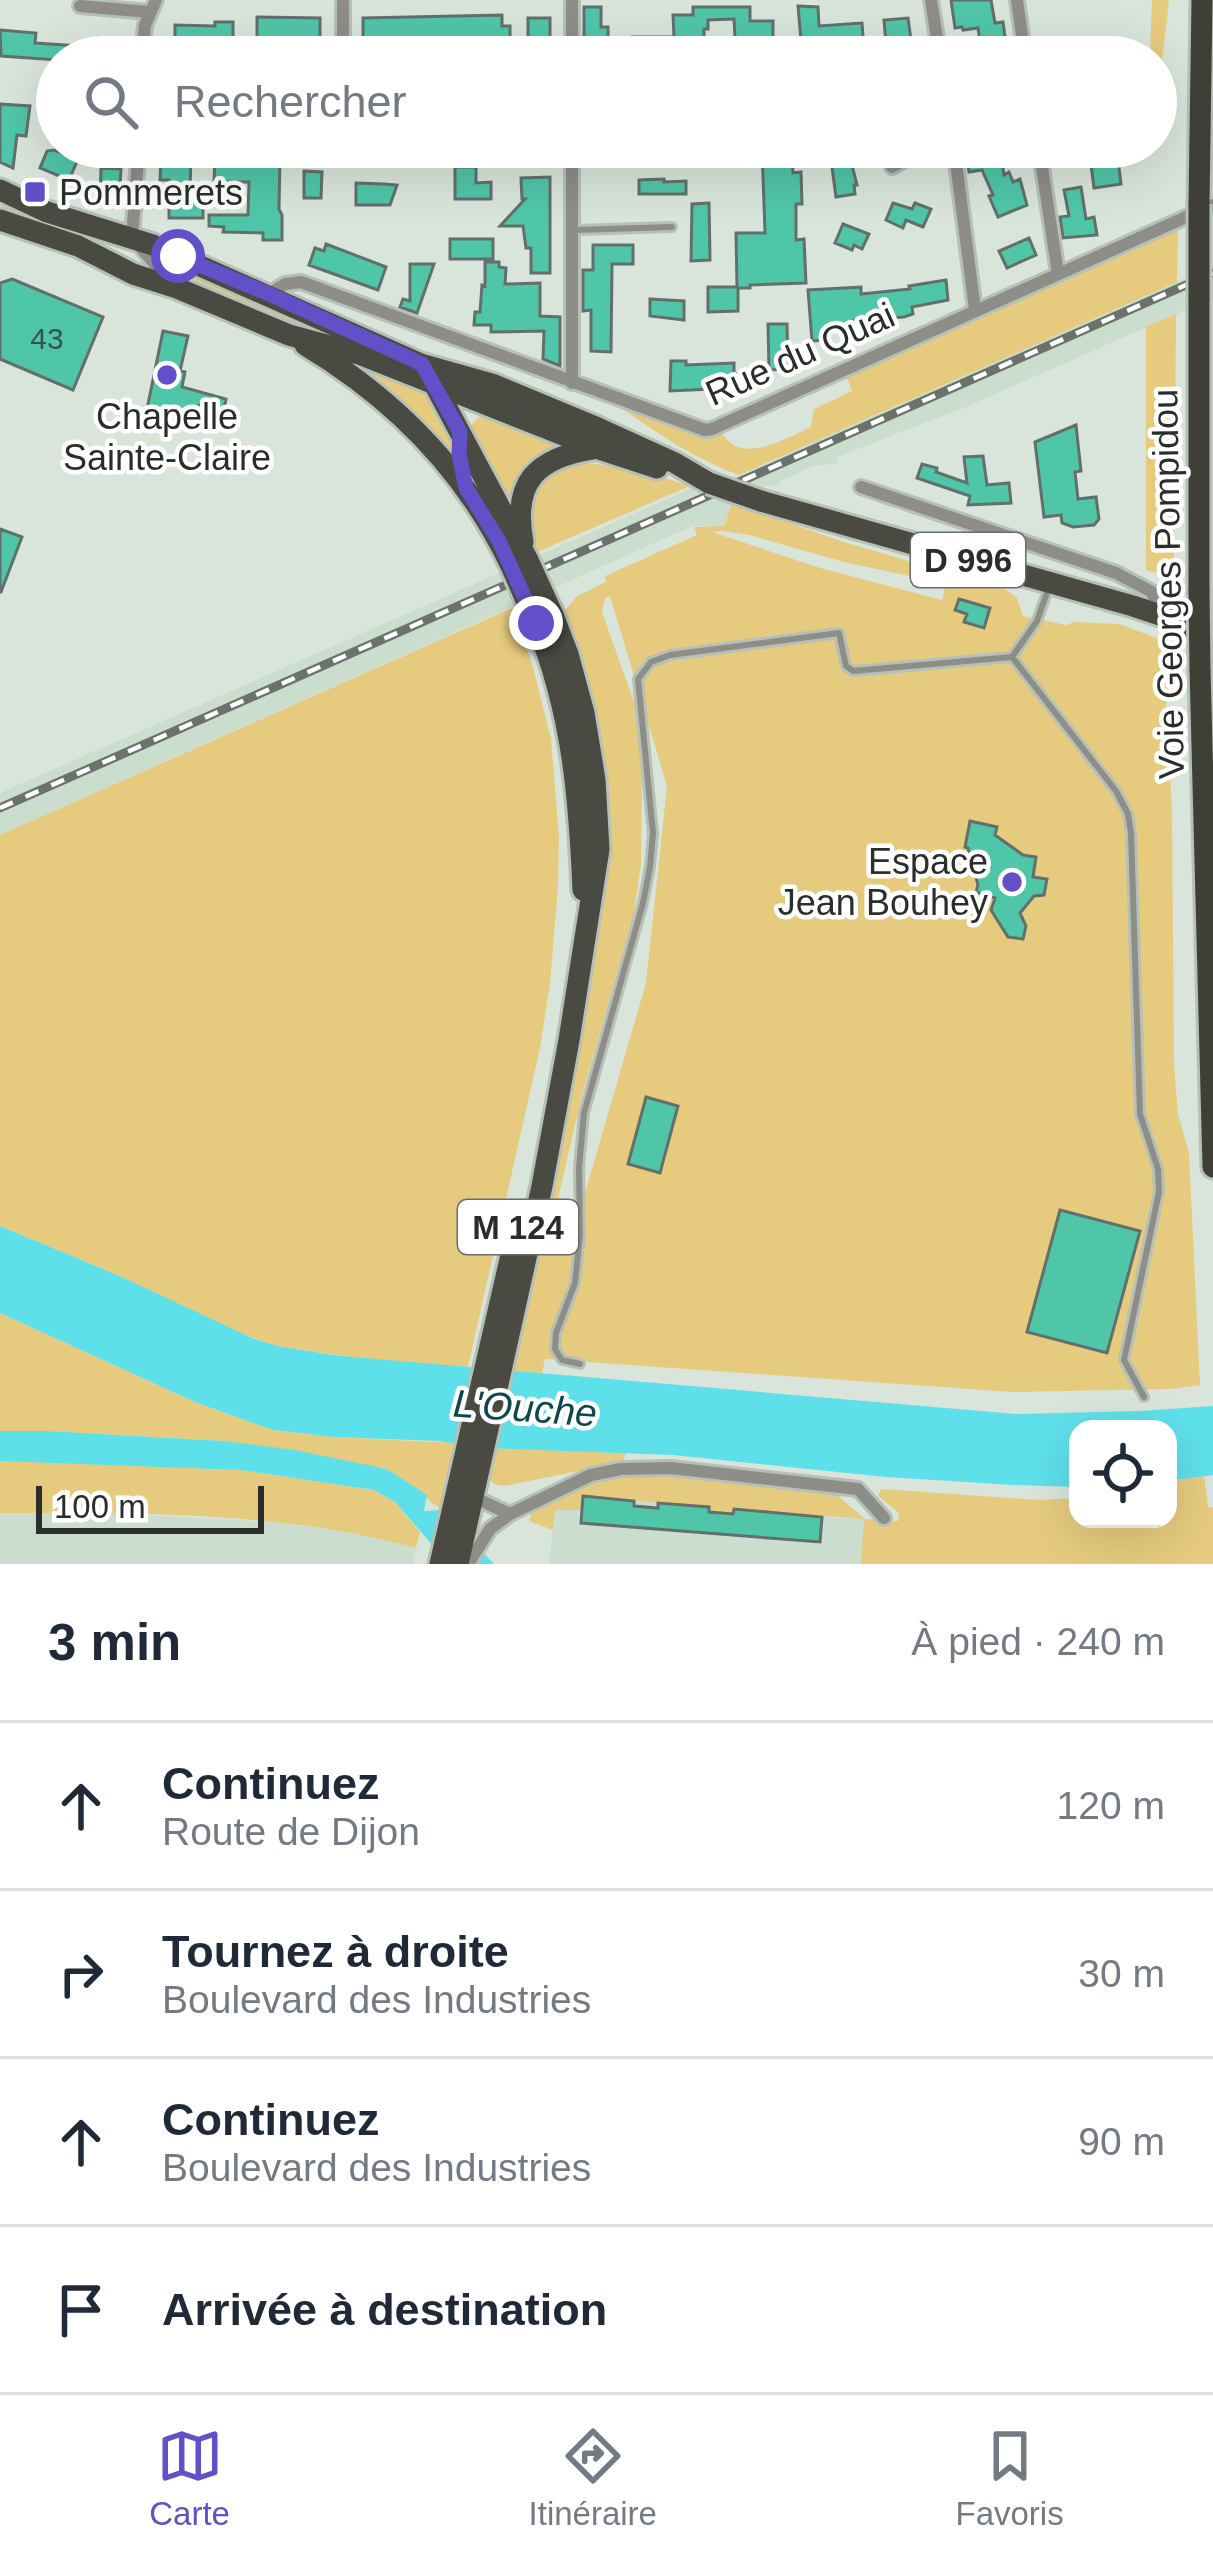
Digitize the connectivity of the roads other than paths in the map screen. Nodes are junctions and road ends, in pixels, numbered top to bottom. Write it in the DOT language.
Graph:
graph roads {
  1 [pos="343,0"];
  2 [pos="572,0"];
  3 [pos="931,0"];
  4 [pos="1017,0"];
  5 [pos="1202,0"];
  6 [pos="80,5"];
  7 [pos="146,9"];
  8 [pos="343,36"];
  9 [pos="572,36"];
  10 [pos="937,36"];
  11 [pos="1022,36"];
  12 [pos="137,168"];
  13 [pos="572,168"];
  14 [pos="957,168"];
  15 [pos="1042,168"];
  16 [pos="0,190"];
  17 [pos="1206,204"];
  18 [pos="0,220"];
  19 [pos="672,227"];
  20 [pos="572,230"];
  21 [pos="132,237"];
  22 [pos="78,246"];
  23 [pos="1058,274"];
  24 [pos="178,288"];
  25 [pos="269,294"];
  26 [pos="975,310"];
  27 [pos="289,335"];
  28 [pos="422,364"];
  29 [pos="572,383"];
  30 [pos="434,384"];
  31 [pos="529,400"];
  32 [pos="486,404"];
  33 [pos="460,432"];
  34 [pos="596,448"];
  35 [pos="709,483"];
  36 [pos="862,487"];
  37 [pos="466,488"];
  38 [pos="520,563"];
  39 [pos="1050,583"];
  40 [pos="1160,614"];
  41 [pos="1213,638"];
  42 [pos="1012,656"];
  43 [pos="1213,1167"];
  44 [pos="580,1364"];
  45 [pos="1144,1397"];
  46 [pos="465,1494"];
  47 [pos="510,1514"];
  48 [pos="884,1518"];
  49 [pos="446,1563"];
  50 [pos="468,1564"];
  1 -- 8 [label="street"];
  2 -- 9 [label="street"];
  3 -- 10 [label="street"];
  4 -- 11 [label="street"];
  5 -- 17 [label="highway, Voie Georges Pompidou"];
  6 -- 7 [label="street"];
  12 -- 21 [label="street"];
  13 -- 20 [label="street"];
  14 -- 26 [label="street"];
  15 -- 23 [label="street"];
  16 -- 21 [label="main road"];
  17 -- 23 [label="street, Rue du Quai"];
  17 -- 43 [label="highway, Voie Georges Pompidou, bridge"];
  18 -- 22 [label="main road"];
  19 -- 20 [label="lane"];
  20 -- 29 [label="street"];
  21 -- 22 [label="street"];
  21 -- 24 [label="street"];
  21 -- 25 [label="main road"];
  22 -- 24 [label="main road"];
  23 -- 26 [label="street, Rue du Quai"];
  24 -- 27 [label="main road"];
  25 -- 28 [label="main road"];
  25 -- 29 [label="street, Rue du Quai"];
  26 -- 29 [label="street, Rue du Quai"];
  27 -- 30 [label="main road"];
  27 -- 37 [label="main road, M 124"];
  28 -- 30 [label="main road, M 124"];
  28 -- 31 [label="main road"];
  30 -- 32 [label="main road"];
  30 -- 33 [label="main road, M 124"];
  31 -- 32 [label="main road"];
  31 -- 35 [label="main road"];
  32 -- 33 [label="main road"];
  32 -- 34 [label="main road"];
  33 -- 37 [label="main road, M 124"];
  33 -- 38 [label="main road, M 124"];
  34 -- 35 [label="main road"];
  34 -- 38 [label="main road, M 124"];
  35 -- 39 [label="main road, D 996, bridge"];
  36 -- 40 [label="street"];
  37 -- 38 [label="main road, M 124"];
  38 -- 46 [label="main road, M 124, bridge"];
  39 -- 40 [label="main road, D 996"];
  39 -- 42 [label="lane"];
  40 -- 41 [label="main road, D 996"];
  42 -- 44 [label="lane"];
  42 -- 45 [label="lane"];
  46 -- 47 [label="street"];
  46 -- 49 [label="main road, M 124"];
  47 -- 48 [label="street"];
  47 -- 50 [label="street"];
}
